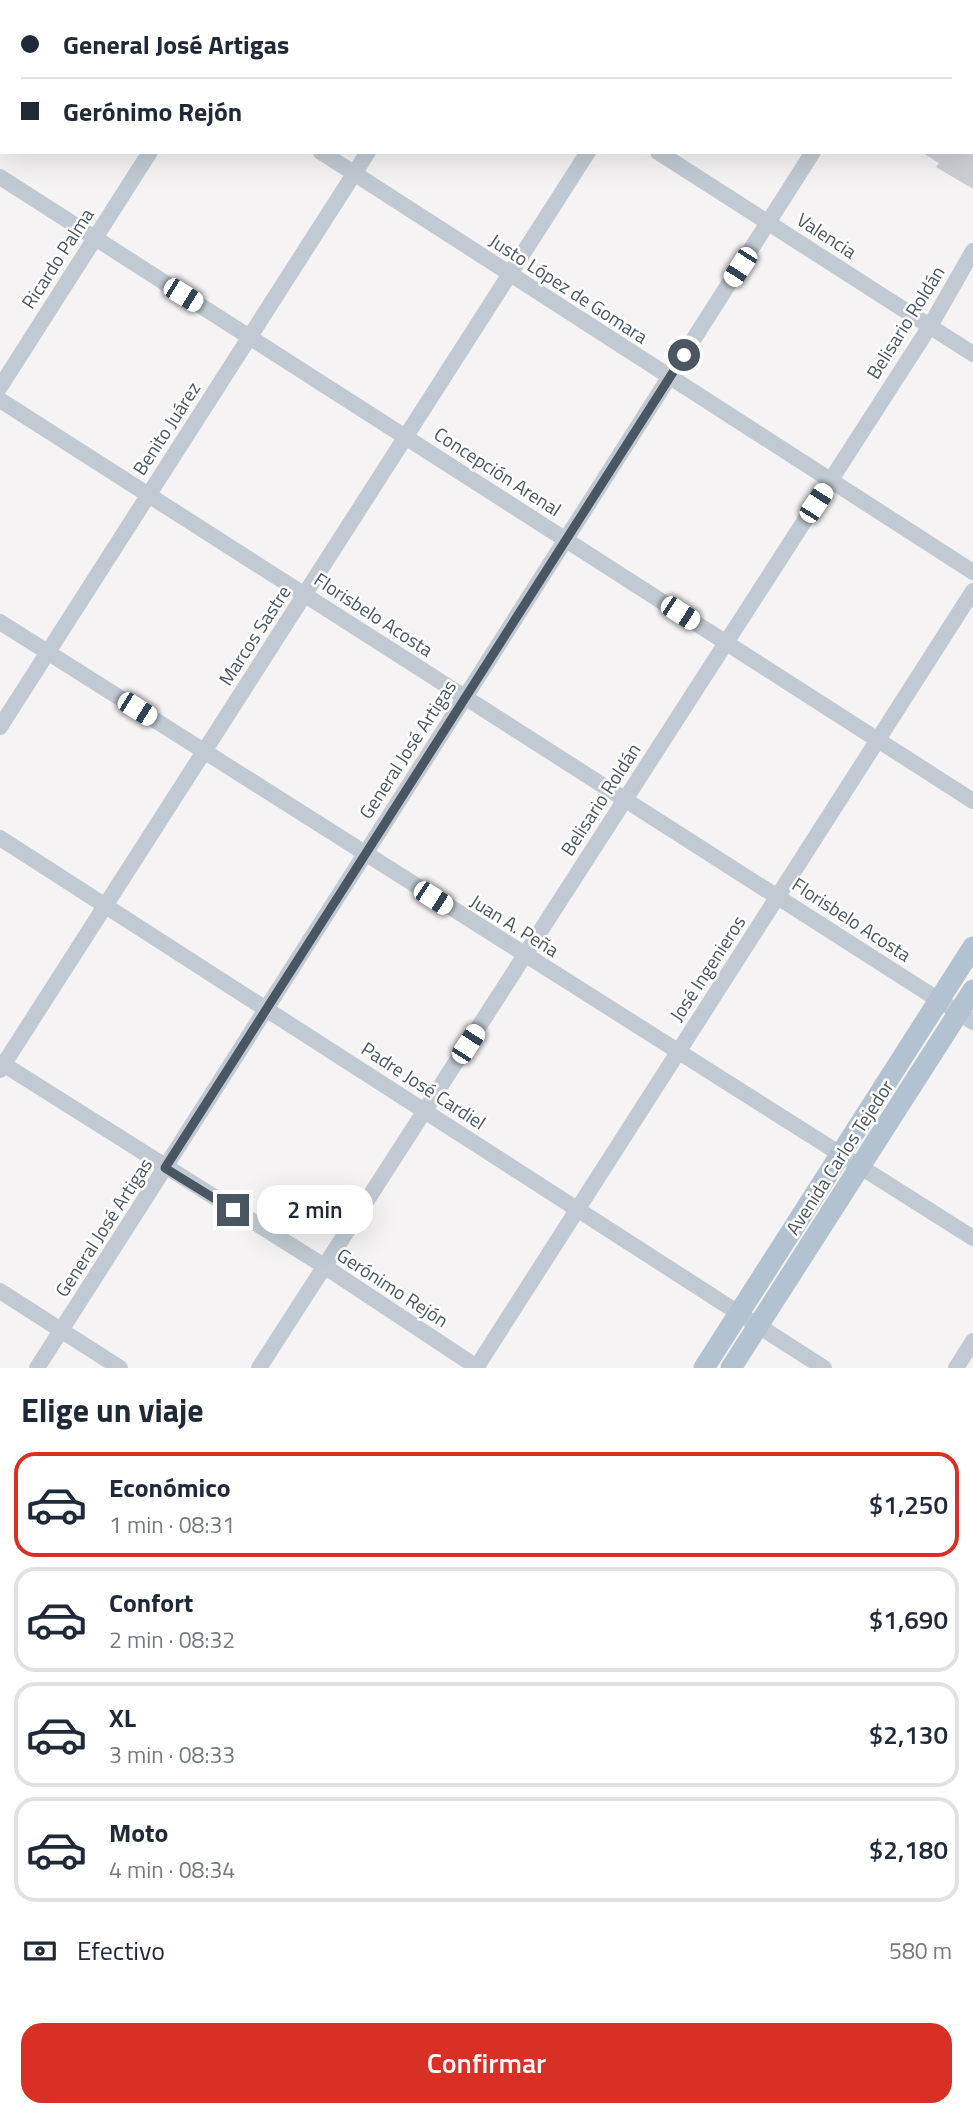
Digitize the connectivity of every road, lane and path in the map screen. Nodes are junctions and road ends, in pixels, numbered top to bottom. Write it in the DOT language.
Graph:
graph roads {
  1 [pos="149,154"];
  2 [pos="324,154"];
  3 [pos="367,154"];
  4 [pos="587,154"];
  5 [pos="661,154"];
  6 [pos="812,154"];
  7 [pos="354,173"];
  8 [pos="0,177"];
  9 [pos="768,223"];
  10 [pos="95,238"];
  11 [pos="973,251"];
  12 [pos="510,275"];
  13 [pos="930,326"];
  14 [pos="249,337"];
  15 [pos="973,354"];
  16 [pos="670,378"];
  17 [pos="0,387"];
  18 [pos="0,400"];
  19 [pos="406,437"];
  20 [pos="830,480"];
  21 [pos="150,493"];
  22 [pos="566,540"];
  23 [pos="973,572"];
  24 [pos="973,591"];
  25 [pos="305,594"];
  26 [pos="0,622"];
  27 [pos="726,642"];
  28 [pos="47,652"];
  29 [pos="466,697"];
  30 [pos="0,727"];
  31 [pos="878,740"];
  32 [pos="204,752"];
  33 [pos="625,799"];
  34 [pos="973,800"];
  35 [pos="0,838"];
  36 [pos="365,854"];
  37 [pos="777,897"];
  38 [pos="105,907"];
  39 [pos="973,947"];
  40 [pos="524,956"];
  41 [pos="973,990"];
  42 [pos="939,1000"];
  43 [pos="266,1010"];
  44 [pos="966,1017"];
  45 [pos="677,1053"];
  46 [pos="1,1066"];
  47 [pos="425,1110"];
  48 [pos="839,1156"];
  49 [pos="165,1168"];
  50 [pos="859,1169"];
  51 [pos="577,1210"];
  52 [pos="973,1238"];
  53 [pos="324,1266"];
  54 [pos="0,1291"];
  55 [pos="739,1314"];
  56 [pos="758,1326"];
  57 [pos="61,1330"];
  58 [pos="973,1341"];
  59 [pos="37,1368"];
  60 [pos="120,1368"];
  61 [pos="259,1368"];
  62 [pos="477,1368"];
  63 [pos="704,1368"];
  64 [pos="731,1368"];
  65 [pos="824,1368"];
  66 [pos="956,1368"];
  1 -- 10 [label="street, Ricardo Palma"];
  2 -- 7 [label="street, Justo López de Gomara"];
  3 -- 7 [label="street, Benito Juárez"];
  4 -- 12 [label="street, Marcos Sastre"];
  5 -- 9 [label="street, Valencia"];
  6 -- 9 [label="street, General José Artigas"];
  7 -- 12 [label="street, Justo López de Gomara"];
  7 -- 14 [label="street, Benito Juárez"];
  8 -- 10 [label="street, Concepción Arenal"];
  9 -- 13 [label="street, Valencia"];
  9 -- 16 [label="street, General José Artigas"];
  10 -- 14 [label="street, Concepción Arenal"];
  10 -- 17 [label="street, Ricardo Palma"];
  11 -- 13 [label="street, Belisario Roldán"];
  12 -- 16 [label="street, Justo López de Gomara"];
  12 -- 19 [label="street, Marcos Sastre"];
  13 -- 15 [label="street, Valencia"];
  13 -- 20 [label="street, Belisario Roldán"];
  14 -- 19 [label="street, Concepción Arenal"];
  14 -- 21 [label="street, Benito Juárez"];
  16 -- 20 [label="street, Justo López de Gomara"];
  16 -- 22 [label="street, General José Artigas"];
  18 -- 21 [label="street, Florisbelo Acosta"];
  19 -- 22 [label="street, Concepción Arenal"];
  19 -- 25 [label="street, Marcos Sastre"];
  20 -- 23 [label="street, Justo López de Gomara"];
  20 -- 27 [label="street, Belisario Roldán"];
  21 -- 25 [label="street, Florisbelo Acosta"];
  21 -- 28 [label="street, Benito Juárez"];
  22 -- 27 [label="street, Concepción Arenal"];
  22 -- 29 [label="street, General José Artigas"];
  24 -- 31 [label="street, José Ingenieros"];
  25 -- 29 [label="street, Florisbelo Acosta"];
  25 -- 32 [label="street, Marcos Sastre"];
  26 -- 28 [label="street, Juan A. Peña"];
  27 -- 31 [label="street, Concepción Arenal"];
  27 -- 33 [label="street, Belisario Roldán"];
  28 -- 30 [label="street, Benito Juárez"];
  28 -- 32 [label="street, Juan A. Peña"];
  29 -- 33 [label="street, Florisbelo Acosta"];
  29 -- 36 [label="street, General José Artigas"];
  31 -- 34 [label="street, Concepción Arenal"];
  31 -- 37 [label="street, José Ingenieros"];
  32 -- 36 [label="street, Juan A. Peña"];
  32 -- 38 [label="street, Marcos Sastre"];
  33 -- 37 [label="street, Florisbelo Acosta"];
  33 -- 40 [label="street, Belisario Roldán"];
  35 -- 38 [label="street, Padre José Cardiel"];
  36 -- 40 [label="street, Juan A. Peña"];
  36 -- 43 [label="street, General José Artigas"];
  37 -- 42 [label="street, Florisbelo Acosta"];
  37 -- 45 [label="street, José Ingenieros"];
  38 -- 43 [label="street, Padre José Cardiel"];
  38 -- 46 [label="street, Marcos Sastre"];
  39 -- 42 [label="main road, Avenida Carlos Tejedor"];
  40 -- 45 [label="street, Juan A. Peña"];
  40 -- 47 [label="street, Belisario Roldán"];
  41 -- 44 [label="main road, Avenida Carlos Tejedor"];
  42 -- 44 [label="street, Florisbelo Acosta"];
  42 -- 48 [label="main road, Avenida Carlos Tejedor"];
  43 -- 47 [label="street, Padre José Cardiel"];
  43 -- 49 [label="street, General José Artigas"];
  44 -- 50 [label="main road, Avenida Carlos Tejedor"];
  45 -- 48 [label="street, Juan A. Peña"];
  45 -- 51 [label="street, José Ingenieros"];
  46 -- 49 [label="street, Gerónimo Rejón"];
  47 -- 51 [label="street, Padre José Cardiel"];
  47 -- 53 [label="street, Belisario Roldán"];
  48 -- 50 [label="street, Juan A. Peña"];
  48 -- 55 [label="main road, Avenida Carlos Tejedor"];
  49 -- 53 [label="street, Gerónimo Rejón"];
  49 -- 57 [label="street, General José Artigas"];
  50 -- 52 [label="street, Juan A. Peña"];
  50 -- 56 [label="main road, Avenida Carlos Tejedor"];
  51 -- 55 [label="street, Padre José Cardiel"];
  51 -- 62 [label="street, José Ingenieros"];
  53 -- 61 [label="street, Belisario Roldán"];
  53 -- 62 [label="street, Gerónimo Rejón"];
  54 -- 57 [label="street"];
  55 -- 56 [label="street, Padre José Cardiel"];
  55 -- 63 [label="main road, Avenida Carlos Tejedor"];
  56 -- 64 [label="main road, Avenida Carlos Tejedor"];
  56 -- 65 [label="street, Padre José Cardiel"];
  57 -- 59 [label="street, General José Artigas"];
  57 -- 60 [label="street"];
  58 -- 66 [label="street"];
}
